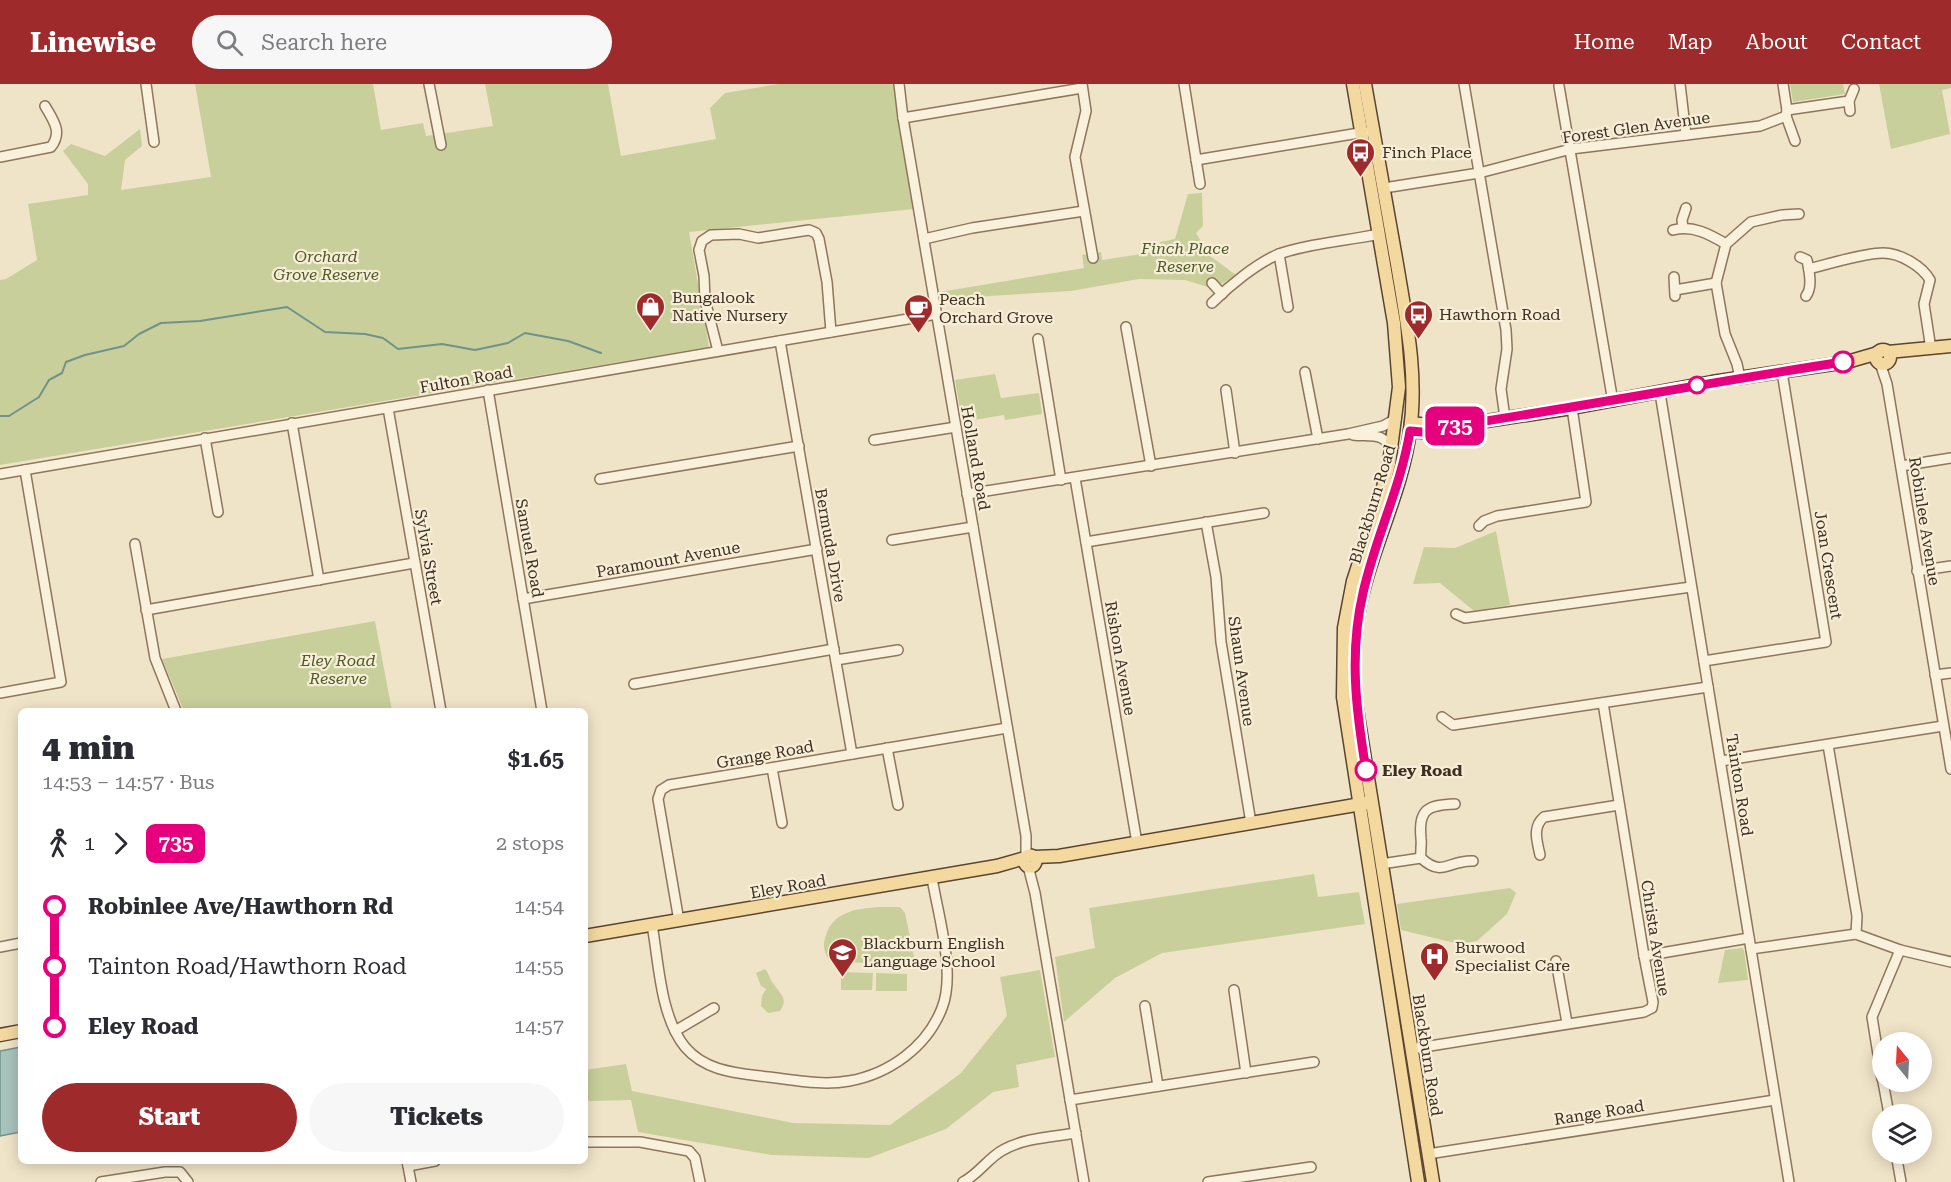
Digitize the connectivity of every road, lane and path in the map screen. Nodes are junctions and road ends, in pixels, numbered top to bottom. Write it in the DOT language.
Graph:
graph roads {
  1 [pos="146,84"];
  2 [pos="429,84"];
  3 [pos="899,84"];
  4 [pos="1184,84"];
  5 [pos="1353,84"];
  6 [pos="1365,84"];
  7 [pos="1464,84"];
  8 [pos="1680,84"];
  9 [pos="1783,84"];
  10 [pos="1082,86"];
  11 [pos="1559,86"];
  12 [pos="1854,89"];
  13 [pos="45,106"];
  14 [pos="1787,113"];
  15 [pos="903,118"];
  16 [pos="1368,132"];
  17 [pos="1686,135"];
  18 [pos="1795,141"];
  19 [pos="154,142"];
  20 [pos="441,145"];
  21 [pos="1571,149"];
  22 [pos="0,157"];
  23 [pos="1196,160"];
  24 [pos="1479,173"];
  25 [pos="1200,184"];
  26 [pos="1384,188"];
  27 [pos="1686,208"];
  28 [pos="1084,211"];
  29 [pos="1799,214"];
  30 [pos="1380,234"];
  31 [pos="924,239"];
  32 [pos="1726,244"];
  33 [pos="1279,254"];
  34 [pos="1800,257"];
  35 [pos="1093,258"];
  36 [pos="1809,269"];
  37 [pos="1674,277"];
  38 [pos="1212,283"];
  39 [pos="1716,283"];
  40 [pos="1222,294"];
  41 [pos="1806,296"];
  42 [pos="1212,303"];
  43 [pos="1288,307"];
  44 [pos="937,314"];
  45 [pos="1126,327"];
  46 [pos="831,332"];
  47 [pos="1038,339"];
  48 [pos="780,341"];
  49 [pos="1951,346"];
  50 [pos="1931,349"];
  51 [pos="718,351"];
  52 [pos="1883,359"];
  53 [pos="1305,372"];
  54 [pos="1782,372"];
  55 [pos="1740,378"];
  56 [pos="488,390"];
  57 [pos="1226,390"];
  58 [pos="1660,393"];
  59 [pos="1613,402"];
  60 [pos="388,408"];
  61 [pos="1572,408"];
  62 [pos="1505,418"];
  63 [pos="292,423"];
  64 [pos="1404,423"];
  65 [pos="956,427"];
  66 [pos="1348,434"];
  67 [pos="205,438"];
  68 [pos="1318,439"];
  69 [pos="874,440"];
  70 [pos="799,446"];
  71 [pos="1392,452"];
  72 [pos="1235,453"];
  73 [pos="1951,458"];
  74 [pos="1151,466"];
  75 [pos="1901,466"];
  76 [pos="25,470"];
  77 [pos="0,474"];
  78 [pos="1075,478"];
  79 [pos="600,479"];
  80 [pos="1061,480"];
  81 [pos="967,494"];
  82 [pos="218,512"];
  83 [pos="1264,513"];
  84 [pos="1374,518"];
  85 [pos="1206,522"];
  86 [pos="1479,526"];
  87 [pos="973,527"];
  88 [pos="892,540"];
  89 [pos="1086,542"];
  90 [pos="135,544"];
  91 [pos="817,549"];
  92 [pos="414,563"];
  93 [pos="1951,566"];
  94 [pos="1917,571"];
  95 [pos="319,580"];
  96 [pos="1691,587"];
  97 [pos="523,599"];
  98 [pos="146,610"];
  99 [pos="1455,614"];
  100 [pos="834,649"];
  101 [pos="898,650"];
  102 [pos="836,660"];
  103 [pos="1704,661"];
  104 [pos="1951,673"];
  105 [pos="1935,675"];
  106 [pos="634,684"];
  107 [pos="1708,687"];
  108 [pos="0,693"];
  109 [pos="1603,703"];
  110 [pos="175,708"];
  111 [pos="440,708"];
  112 [pos="541,708"];
  113 [pos="1442,717"];
  114 [pos="1943,726"];
  115 [pos="1006,728"];
  116 [pos="1828,745"];
  117 [pos="887,748"];
  118 [pos="852,754"];
  119 [pos="1721,761"];
  120 [pos="772,768"];
  121 [pos="1951,769"];
  122 [pos="1365,804"];
  123 [pos="1455,804"];
  124 [pos="898,805"];
  125 [pos="1619,805"];
  126 [pos="782,823"];
  127 [pos="1251,823"];
  128 [pos="1137,843"];
  129 [pos="1540,855"];
  130 [pos="1421,858"];
  131 [pos="1031,861"];
  132 [pos="1473,861"];
  133 [pos="1381,864"];
  134 [pos="932,878"];
  135 [pos="679,921"];
  136 [pos="652,925"];
  137 [pos="1856,934"];
  138 [pos="588,936"];
  139 [pos="1749,938"];
  140 [pos="18,943"];
  141 [pos="0,946"];
  142 [pos="1752,949"];
  143 [pos="1900,950"];
  144 [pos="1644,956"];
  145 [pos="1556,961"];
  146 [pos="1951,962"];
  147 [pos="1234,990"];
  148 [pos="1145,1005"];
  149 [pos="714,1008"];
  150 [pos="1567,1023"];
  151 [pos="675,1031"];
  152 [pos="18,1032"];
  153 [pos="1875,1032"];
  154 [pos="0,1035"];
  155 [pos="1405,1050"];
  156 [pos="1314,1062"];
  157 [pos="1246,1073"];
  158 [pos="1158,1086"];
  159 [pos="1070,1100"];
  160 [pos="1775,1100"];
  161 [pos="1076,1133"];
  162 [pos="588,1142"];
  163 [pos="1428,1154"];
  164 [pos="408,1164"];
  165 [pos="1898,1164"];
  166 [pos="1311,1167"];
  167 [pos="101,1182"];
  168 [pos="188,1182"];
  169 [pos="411,1182"];
  170 [pos="700,1182"];
  171 [pos="963,1182"];
  172 [pos="1084,1182"];
  173 [pos="1208,1182"];
  174 [pos="1418,1182"];
  175 [pos="1433,1182"];
  176 [pos="1789,1182"];
  177 [pos="1901,1182"];
  1 -- 19 [label="street"];
  2 -- 20 [label="street"];
  3 -- 15 [label="street, Holland Road"];
  4 -- 23 [label="street"];
  5 -- 16 [label="main road, Blackburn Road"];
  6 -- 16 [label="main road, Blackburn Road"];
  7 -- 24 [label="street"];
  8 -- 17 [label="street"];
  9 -- 14 [label="street"];
  10 -- 15 [label="street"];
  10 -- 28 [label="street"];
  11 -- 21 [label="street"];
  12 -- 14 [label="street, Forest Glen Avenue"];
  13 -- 22 [label="street"];
  14 -- 17 [label="street, Forest Glen Avenue"];
  14 -- 18 [label="street"];
  15 -- 31 [label="street, Holland Road"];
  16 -- 23 [label="street"];
  16 -- 26 [label="main road, Blackburn Road"];
  16 -- 30 [label="main road, Blackburn Road"];
  17 -- 21 [label="street, Forest Glen Avenue"];
  21 -- 24 [label="street, Forest Glen Avenue"];
  21 -- 59 [label="street"];
  23 -- 25 [label="street"];
  24 -- 26 [label="street, Forest Glen Avenue"];
  24 -- 62 [label="street"];
  26 -- 64 [label="main road, Blackburn Road"];
  27 -- 32 [label="street"];
  28 -- 31 [label="street"];
  28 -- 35 [label="street"];
  29 -- 32 [label="street"];
  30 -- 33 [label="street"];
  30 -- 64 [label="main road, Blackburn Road"];
  31 -- 44 [label="street, Holland Road"];
  32 -- 39 [label="street"];
  33 -- 40 [label="street"];
  33 -- 43 [label="street"];
  34 -- 36 [label="street"];
  36 -- 41 [label="street"];
  36 -- 50 [label="street"];
  37 -- 39 [label="street"];
  38 -- 40 [label="street"];
  39 -- 55 [label="street"];
  40 -- 42 [label="street"];
  44 -- 46 [label="street, Fulton Road"];
  44 -- 65 [label="street, Holland Road"];
  45 -- 74 [label="street"];
  46 -- 48 [label="street, Fulton Road"];
  46 -- 51 [label="street"];
  47 -- 80 [label="street"];
  48 -- 51 [label="street, Fulton Road"];
  48 -- 70 [label="street, Bermuda Drive"];
  49 -- 50 [label="main road"];
  50 -- 52 [label="main road"];
  51 -- 56 [label="street, Fulton Road"];
  52 -- 54 [label="main road"];
  52 -- 75 [label="street, Robinlee Avenue"];
  53 -- 68 [label="street"];
  54 -- 55 [label="main road"];
  54 -- 103 [label="street, Joan Crescent"];
  55 -- 58 [label="main road"];
  56 -- 60 [label="street, Fulton Road"];
  56 -- 97 [label="street, Samuel Road"];
  57 -- 72 [label="street"];
  58 -- 59 [label="main road"];
  58 -- 96 [label="street, Tainton Road"];
  59 -- 61 [label="main road"];
  60 -- 63 [label="street, Fulton Road"];
  60 -- 92 [label="street, Sylvia Street"];
  61 -- 62 [label="main road"];
  61 -- 86 [label="street"];
  62 -- 64 [label="main road"];
  63 -- 67 [label="street, Fulton Road"];
  63 -- 95 [label="street"];
  64 -- 66 [label="street"];
  64 -- 71 [label="main road, Blackburn Road"];
  64 -- 84 [label="main road"];
  64 -- 122 [label="main road, Blackburn Road"];
  65 -- 69 [label="street"];
  65 -- 81 [label="street, Holland Road"];
  66 -- 68 [label="street"];
  66 -- 71 [label="street"];
  67 -- 76 [label="street, Fulton Road"];
  67 -- 82 [label="street"];
  68 -- 72 [label="street"];
  70 -- 79 [label="street"];
  70 -- 91 [label="street, Bermuda Drive"];
  71 -- 84 [label="main road, Blackburn Road"];
  72 -- 74 [label="street"];
  73 -- 75 [label="street"];
  74 -- 78 [label="street"];
  75 -- 94 [label="street, Robinlee Avenue"];
  76 -- 77 [label="street, Fulton Road"];
  76 -- 108 [label="street"];
  78 -- 80 [label="street"];
  78 -- 89 [label="street, Rishon Avenue"];
  80 -- 81 [label="street"];
  81 -- 87 [label="street, Holland Road"];
  83 -- 85 [label="street"];
  84 -- 122 [label="main road, Blackburn Road"];
  85 -- 89 [label="street"];
  85 -- 127 [label="street, Shaun Avenue"];
  87 -- 88 [label="street"];
  87 -- 115 [label="street, Holland Road"];
  89 -- 128 [label="street, Rishon Avenue"];
  90 -- 98 [label="street"];
  91 -- 97 [label="street, Paramount Avenue"];
  91 -- 100 [label="street, Bermuda Drive"];
  92 -- 95 [label="street"];
  92 -- 111 [label="street, Sylvia Street"];
  93 -- 94 [label="street"];
  94 -- 105 [label="street, Robinlee Avenue"];
  95 -- 98 [label="street"];
  96 -- 99 [label="street"];
  96 -- 103 [label="street, Tainton Road"];
  97 -- 112 [label="street, Samuel Road"];
  98 -- 110 [label="street"];
  100 -- 102 [label="street, Bermuda Drive"];
  100 -- 106 [label="street"];
  101 -- 102 [label="street"];
  102 -- 118 [label="street, Bermuda Drive"];
  103 -- 107 [label="street, Tainton Road"];
  104 -- 105 [label="street"];
  105 -- 114 [label="street, Robinlee Avenue"];
  107 -- 109 [label="street"];
  107 -- 119 [label="street, Tainton Road"];
  109 -- 113 [label="street"];
  109 -- 125 [label="street, Christa Avenue"];
  114 -- 116 [label="street"];
  114 -- 121 [label="street, Robinlee Avenue"];
  115 -- 117 [label="street, Grange Road"];
  115 -- 131 [label="street, Holland Road"];
  116 -- 119 [label="street"];
  116 -- 137 [label="street"];
  117 -- 118 [label="street, Grange Road"];
  117 -- 124 [label="street"];
  118 -- 120 [label="street, Grange Road"];
  119 -- 139 [label="street, Tainton Road"];
  120 -- 126 [label="street"];
  120 -- 135 [label="street, Grange Road"];
  122 -- 127 [label="main road, Eley Road"];
  122 -- 133 [label="main road, Blackburn Road"];
  122 -- 155 [label="main road, Blackburn Road"];
  123 -- 130 [label="street"];
  125 -- 129 [label="street"];
  125 -- 144 [label="street, Christa Avenue"];
  127 -- 128 [label="main road, Eley Road"];
  128 -- 131 [label="main road, Eley Road"];
  130 -- 132 [label="street"];
  130 -- 133 [label="street"];
  131 -- 134 [label="main road, Eley Road"];
  131 -- 159 [label="street, Holland Road"];
  133 -- 155 [label="main road, Blackburn Road"];
  134 -- 135 [label="main road, Eley Road"];
  134 -- 151 [label="street"];
  135 -- 136 [label="main road, Eley Road"];
  136 -- 138 [label="main road, Eley Road"];
  136 -- 151 [label="street"];
  137 -- 142 [label="street"];
  137 -- 143 [label="street"];
  139 -- 142 [label="street, Tainton Road"];
  139 -- 144 [label="street"];
  140 -- 141 [label="street"];
  142 -- 160 [label="street, Tainton Road"];
  143 -- 146 [label="street"];
  143 -- 153 [label="street"];
  144 -- 150 [label="street, Christa Avenue"];
  145 -- 150 [label="street"];
  147 -- 157 [label="street"];
  148 -- 158 [label="street"];
  149 -- 151 [label="street"];
  150 -- 155 [label="street, Christa Avenue"];
  152 -- 154 [label="main road"];
  155 -- 163 [label="main road, Blackburn Road"];
  155 -- 174 [label="main road, Blackburn Road"];
  156 -- 157 [label="street"];
  157 -- 158 [label="street"];
  158 -- 159 [label="street"];
  159 -- 161 [label="street, Holland Road"];
  160 -- 163 [label="street, Range Road"];
  160 -- 176 [label="street, Tainton Road"];
  161 -- 171 [label="street"];
  161 -- 172 [label="street, Holland Road"];
  162 -- 170 [label="street"];
  163 -- 175 [label="main road, Blackburn Road"];
  164 -- 169 [label="street"];
  165 -- 177 [label="street"];
  166 -- 173 [label="street"];
  167 -- 168 [label="street"];
}
